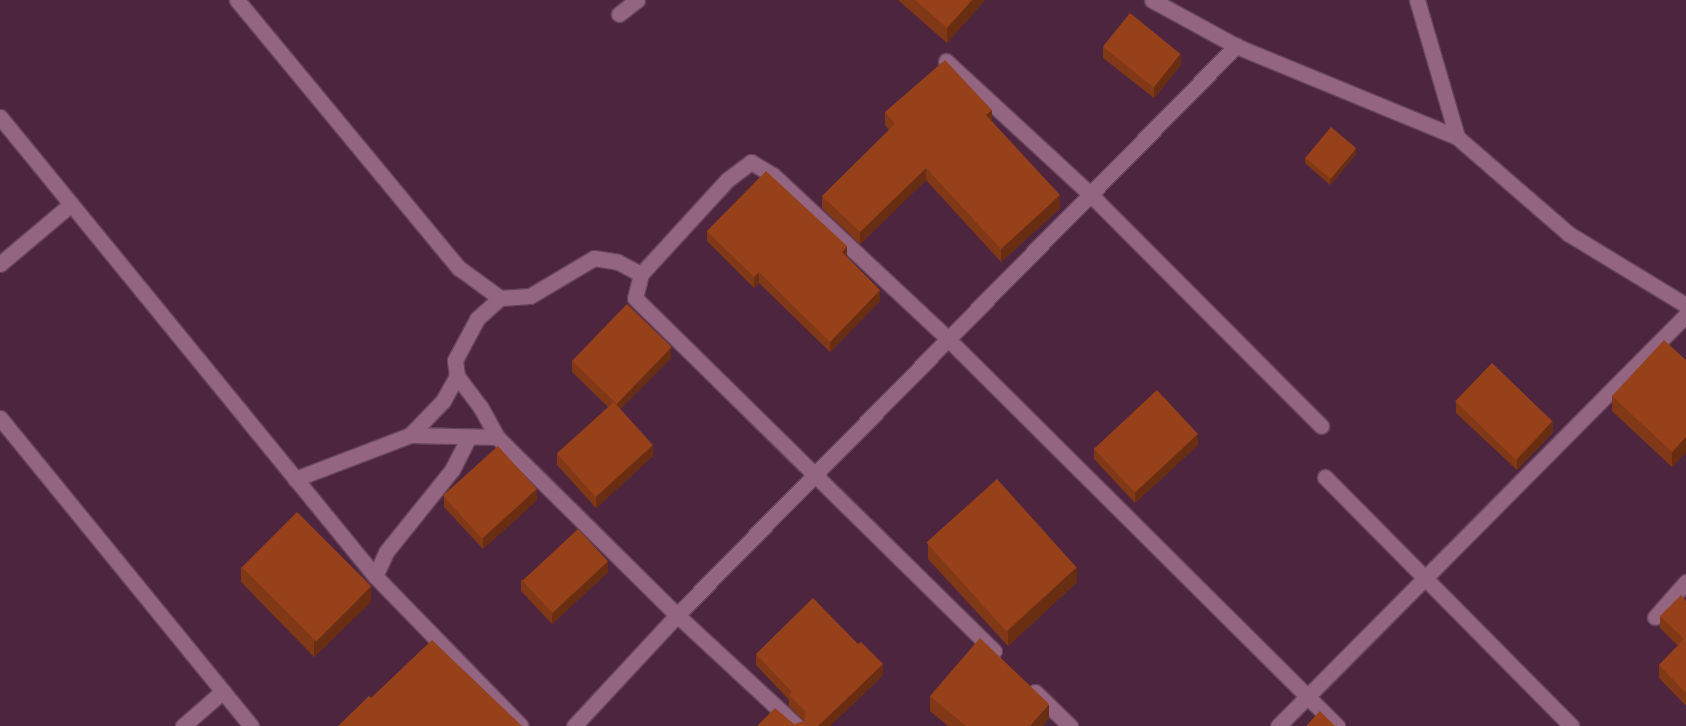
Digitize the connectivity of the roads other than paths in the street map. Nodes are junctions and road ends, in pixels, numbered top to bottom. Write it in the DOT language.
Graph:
graph roads {
  1 [pos="237,0"];
  2 [pos="637,0"];
  3 [pos="1152,0"];
  4 [pos="1417,0"];
  5 [pos="619,14"];
  6 [pos="1236,46"];
  7 [pos="946,60"];
  8 [pos="0,117"];
  9 [pos="1457,138"];
  10 [pos="1091,195"];
  11 [pos="71,204"];
  12 [pos="0,264"];
  13 [pos="641,274"];
  14 [pos="500,298"];
  15 [pos="1686,306"];
  16 [pos="1686,315"];
  17 [pos="948,339"];
  18 [pos="457,376"];
  19 [pos="0,418"];
  20 [pos="1322,426"];
  21 [pos="410,435"];
  22 [pos="469,437"];
  23 [pos="497,437"];
  24 [pos="814,475"];
  25 [pos="1326,477"];
  26 [pos="295,479"];
  27 [pos="374,576"];
  28 [pos="1425,578"];
  29 [pos="1686,582"];
  30 [pos="677,616"];
  31 [pos="1655,618"];
  32 [pos="1006,663"];
  33 [pos="1027,684"];
  34 [pos="223,692"];
  35 [pos="1307,697"];
  36 [pos="183,726"];
  37 [pos="251,726"];
  38 [pos="520,726"];
  39 [pos="574,726"];
  40 [pos="797,726"];
  41 [pos="1070,726"];
  42 [pos="1278,726"];
  43 [pos="1337,726"];
  44 [pos="1571,726"];
  1 -- 14 [label="street"];
  2 -- 5 [label="street"];
  3 -- 6 [label="street"];
  4 -- 9 [label="street"];
  6 -- 9 [label="street"];
  6 -- 10 [label="street"];
  7 -- 10 [label="street"];
  8 -- 11 [label="street"];
  9 -- 15 [label="street"];
  10 -- 17 [label="street"];
  10 -- 20 [label="street"];
  11 -- 12 [label="street"];
  11 -- 26 [label="street"];
  13 -- 14 [label="street"];
  13 -- 17 [label="street"];
  13 -- 24 [label="street"];
  14 -- 18 [label="street"];
  16 -- 28 [label="street"];
  17 -- 24 [label="street"];
  17 -- 35 [label="street"];
  18 -- 21 [label="street"];
  18 -- 23 [label="street"];
  19 -- 34 [label="street"];
  21 -- 22 [label="street"];
  21 -- 26 [label="street"];
  22 -- 23 [label="street"];
  22 -- 27 [label="street"];
  23 -- 30 [label="street"];
  24 -- 30 [label="street"];
  24 -- 32 [label="street"];
  25 -- 28 [label="street"];
  26 -- 27 [label="street"];
  27 -- 38 [label="street"];
  28 -- 35 [label="street"];
  28 -- 44 [label="street"];
  29 -- 31 [label="street"];
  30 -- 39 [label="street"];
  30 -- 40 [label="street"];
  33 -- 41 [label="street"];
  34 -- 36 [label="street"];
  34 -- 37 [label="street"];
  35 -- 42 [label="street"];
  35 -- 43 [label="street"];
}
